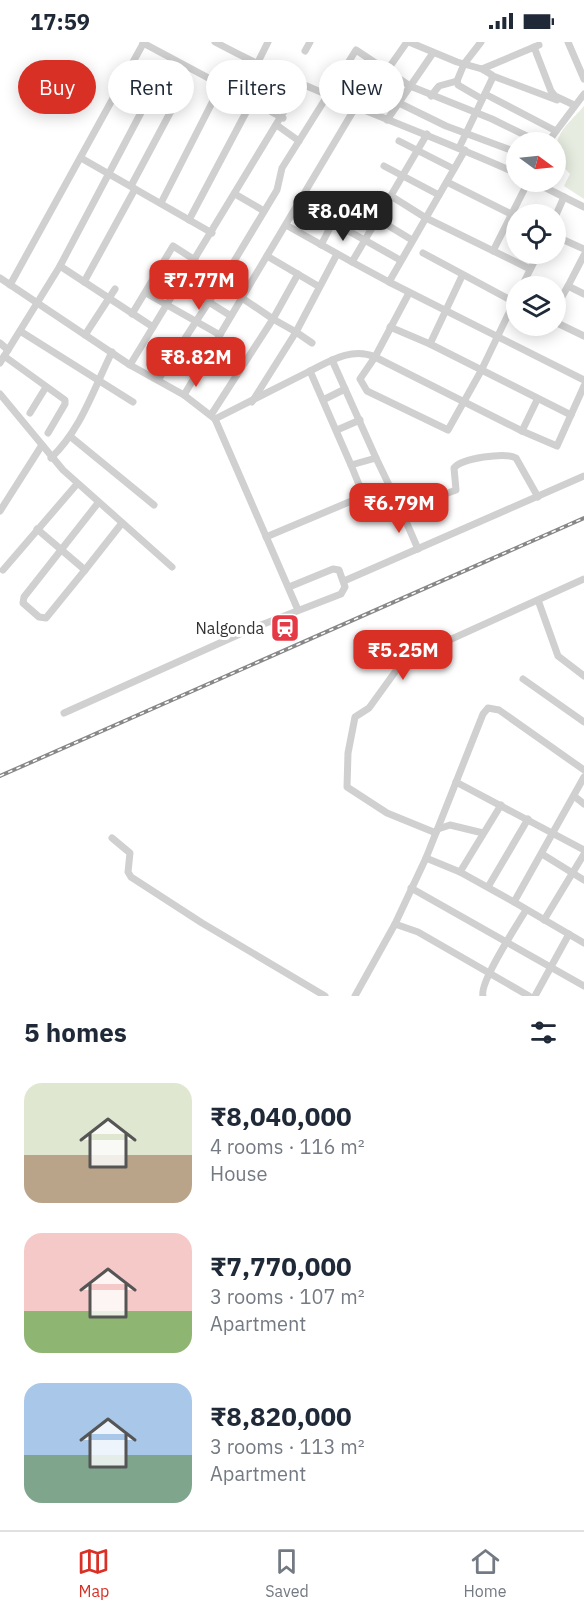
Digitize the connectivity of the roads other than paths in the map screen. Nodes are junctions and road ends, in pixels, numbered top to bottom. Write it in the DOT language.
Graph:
graph roads {
  1 [pos="215,42"];
  2 [pos="268,42"];
  3 [pos="310,42"];
  4 [pos="359,42"];
  5 [pos="410,42"];
  6 [pos="481,42"];
  7 [pos="568,42"];
  8 [pos="143,43"];
  9 [pos="539,44"];
  10 [pos="356,50"];
  11 [pos="305,51"];
  12 [pos="433,53"];
  13 [pos="133,60"];
  14 [pos="249,60"];
  15 [pos="259,60"];
  16 [pos="350,60"];
  17 [pos="371,60"];
  18 [pos="395,60"];
  19 [pos="464,64"];
  20 [pos="482,69"];
  21 [pos="493,76"];
  22 [pos="206,77"];
  23 [pos="584,79"];
  24 [pos="457,81"];
  25 [pos="404,82"];
  26 [pos="410,86"];
  27 [pos="584,94"];
  28 [pos="404,95"];
  29 [pos="431,96"];
  30 [pos="484,96"];
  31 [pos="561,100"];
  32 [pos="404,105"];
  33 [pos="574,105"];
  34 [pos="108,106"];
  35 [pos="319,110"];
  36 [pos="476,112"];
  37 [pos="141,114"];
  38 [pos="170,114"];
  39 [pos="206,114"];
  40 [pos="245,114"];
  41 [pos="276,114"];
  42 [pos="285,114"];
  43 [pos="355,114"];
  44 [pos="371,114"];
  45 [pos="391,114"];
  46 [pos="283,118"];
  47 [pos="387,120"];
  48 [pos="278,126"];
  49 [pos="556,131"];
  50 [pos="466,132"];
  51 [pos="518,132"];
  52 [pos="427,134"];
  53 [pos="299,141"];
  54 [pos="399,141"];
  55 [pos="506,148"];
  56 [pos="462,149"];
  57 [pos="418,150"];
  58 [pos="81,158"];
  59 [pos="384,166"];
  60 [pos="454,169"];
  61 [pos="506,169"];
  62 [pos="109,174"];
  63 [pos="403,176"];
  64 [pos="447,182"];
  65 [pos="133,187"];
  66 [pos="554,192"];
  67 [pos="235,194"];
  68 [pos="439,195"];
  69 [pos="391,196"];
  70 [pos="564,197"];
  71 [pos="161,203"];
  72 [pos="299,203"];
  73 [pos="343,203"];
  74 [pos="561,204"];
  75 [pos="584,207"];
  76 [pos="361,209"];
  77 [pos="264,211"];
  78 [pos="506,212"];
  79 [pos="426,218"];
  80 [pos="378,219"];
  81 [pos="189,220"];
  82 [pos="333,224"];
  83 [pos="506,224"];
  84 [pos="286,225"];
  85 [pos="212,233"];
  86 [pos="366,240"];
  87 [pos="412,240"];
  88 [pos="566,241"];
  89 [pos="321,245"];
  90 [pos="584,249"];
  91 [pos="493,251"];
  92 [pos="423,253"];
  93 [pos="337,254"];
  94 [pos="584,255"];
  95 [pos="267,256"];
  96 [pos="400,260"];
  97 [pos="193,262"];
  98 [pos="352,262"];
  99 [pos="164,263"];
  100 [pos="533,264"];
  101 [pos="60,266"];
  102 [pos="530,269"];
  103 [pos="298,274"];
  104 [pos="462,276"];
  105 [pos="527,276"];
  106 [pos="0,278"];
  107 [pos="182,281"];
  108 [pos="84,282"];
  109 [pos="389,282"];
  110 [pos="221,283"];
  111 [pos="10,285"];
  112 [pos="318,286"];
  113 [pos="568,286"];
  114 [pos="115,289"];
  115 [pos="566,290"];
  116 [pos="146,293"];
  117 [pos="408,293"];
  118 [pos="584,294"];
  119 [pos="242,296"];
  120 [pos="506,297"];
  121 [pos="108,298"];
  122 [pos="37,303"];
  123 [pos="209,303"];
  124 [pos="166,306"];
  125 [pos="445,311"];
  126 [pos="132,314"];
  127 [pos="231,316"];
  128 [pos="273,319"];
  129 [pos="506,319"];
  130 [pos="196,321"];
  131 [pos="153,327"];
  132 [pos="390,327"];
  133 [pos="566,327"];
  134 [pos="20,331"];
  135 [pos="296,332"];
  136 [pos="220,334"];
  137 [pos="85,335"];
  138 [pos="584,336"];
  139 [pos="497,337"];
  140 [pos="0,343"];
  141 [pos="312,343"];
  142 [pos="430,344"];
  143 [pos="112,352"];
  144 [pos="4,356"];
  145 [pos="375,357"];
  146 [pos="332,360"];
  147 [pos="130,365"];
  148 [pos="310,371"];
  149 [pos="481,371"];
  150 [pos="98,380"];
  151 [pos="158,380"];
  152 [pos="584,380"];
  153 [pos="584,386"];
  154 [pos="46,387"];
  155 [pos="345,389"];
  156 [pos="0,394"];
  157 [pos="184,395"];
  158 [pos="323,400"];
  159 [pos="537,400"];
  160 [pos="133,402"];
  161 [pos="252,402"];
  162 [pos="464,403"];
  163 [pos="30,413"];
  164 [pos="572,415"];
  165 [pos="213,417"];
  166 [pos="360,420"];
  167 [pos="337,430"];
  168 [pos="522,431"];
  169 [pos="48,434"];
  170 [pos="71,436"];
  171 [pos="42,445"];
  172 [pos="51,458"];
  173 [pos="376,458"];
  174 [pos="351,465"];
  175 [pos="584,476"];
  176 [pos="77,484"];
  177 [pos="538,497"];
  178 [pos="98,503"];
  179 [pos="154,505"];
  180 [pos="0,510"];
  181 [pos="401,510"];
  182 [pos="122,523"];
  183 [pos="37,529"];
  184 [pos="266,537"];
  185 [pos="418,549"];
  186 [pos="63,551"];
  187 [pos="172,567"];
  188 [pos="3,570"];
  189 [pos="85,570"];
  190 [pos="584,579"];
  191 [pos="344,581"];
  192 [pos="289,587"];
  193 [pos="538,600"];
  194 [pos="298,610"];
  195 [pos="584,676"];
  196 [pos="523,679"];
  197 [pos="64,712"];
  198 [pos="584,722"];
  199 [pos="584,770"];
  200 [pos="584,777"];
  201 [pos="456,782"];
  202 [pos="574,796"];
  203 [pos="584,804"];
  204 [pos="501,805"];
  205 [pos="528,819"];
  206 [pos="437,831"];
  207 [pos="483,833"];
  208 [pos="554,833"];
  209 [pos="112,838"];
  210 [pos="584,852"];
  211 [pos="542,854"];
  212 [pos="426,858"];
  213 [pos="460,872"];
  214 [pos="573,872"];
  215 [pos="584,880"];
  216 [pos="488,887"];
  217 [pos="411,888"];
  218 [pos="514,902"];
  219 [pos="525,910"];
  220 [pos="544,920"];
  221 [pos="395,924"];
  222 [pos="569,934"];
  223 [pos="507,940"];
  224 [pos="584,943"];
  225 [pos="552,966"];
  226 [pos="491,974"];
  227 [pos="584,986"];
  228 [pos="325,996"];
  229 [pos="356,996"];
  230 [pos="483,996"];
  231 [pos="528,996"];
  232 [pos="535,996"];
  1 -- 14 [label="street"];
  2 -- 15 [label="street"];
  3 -- 11 [label="street"];
  4 -- 10 [label="street"];
  5 -- 12 [label="street"];
  5 -- 18 [label="street"];
  6 -- 19 [label="street"];
  7 -- 23 [label="street"];
  8 -- 13 [label="street"];
  8 -- 22 [label="street"];
  9 -- 20 [label="street"];
  9 -- 31 [label="street"];
  10 -- 16 [label="street"];
  10 -- 17 [label="street"];
  12 -- 19 [label="street"];
  12 -- 26 [label="street"];
  19 -- 20 [label="street"];
  19 -- 24 [label="street"];
  20 -- 21 [label="street"];
  21 -- 30 [label="street"];
  21 -- 31 [label="street"];
  24 -- 29 [label="street"];
  24 -- 30 [label="street"];
  25 -- 26 [label="street"];
  26 -- 28 [label="street"];
  26 -- 29 [label="street"];
  27 -- 33 [label="street"];
  29 -- 36 [label="street"];
  30 -- 36 [label="street"];
  30 -- 49 [label="street"];
  31 -- 33 [label="street"];
  32 -- 50 [label="street"];
  33 -- 49 [label="street"];
  34 -- 58 [label="street"];
  35 -- 53 [label="street"];
  36 -- 50 [label="street"];
  36 -- 51 [label="street"];
  37 -- 62 [label="street"];
  38 -- 65 [label="street"];
  39 -- 71 [label="street"];
  40 -- 81 [label="street"];
  41 -- 46 [label="street"];
  42 -- 46 [label="street"];
  43 -- 72 [label="street"];
  44 -- 47 [label="street"];
  45 -- 47 [label="street"];
  46 -- 48 [label="street"];
  47 -- 52 [label="street"];
  48 -- 53 [label="street"];
  48 -- 67 [label="street"];
  50 -- 55 [label="street"];
  50 -- 56 [label="street"];
  52 -- 56 [label="street"];
  52 -- 57 [label="street"];
  53 -- 77 [label="street"];
  54 -- 57 [label="street"];
  56 -- 60 [label="street"];
  56 -- 61 [label="street"];
  57 -- 60 [label="street"];
  57 -- 63 [label="street"];
  58 -- 62 [label="street"];
  58 -- 111 [label="street"];
  59 -- 63 [label="street"];
  60 -- 64 [label="street"];
  62 -- 65 [label="street"];
  62 -- 101 [label="street"];
  63 -- 68 [label="street"];
  63 -- 69 [label="street"];
  64 -- 68 [label="street"];
  64 -- 78 [label="street"];
  65 -- 71 [label="street"];
  65 -- 108 [label="street"];
  66 -- 70 [label="street"];
  67 -- 77 [label="street"];
  67 -- 85 [label="street"];
  68 -- 79 [label="street"];
  69 -- 79 [label="street"];
  69 -- 80 [label="street"];
  70 -- 74 [label="street"];
  70 -- 75 [label="street"];
  71 -- 81 [label="street"];
  72 -- 82 [label="street"];
  72 -- 84 [label="street"];
  73 -- 82 [label="street"];
  76 -- 80 [label="street"];
  77 -- 110 [label="street"];
  79 -- 87 [label="street"];
  79 -- 91 [label="street"];
  80 -- 86 [label="street"];
  80 -- 87 [label="street"];
  81 -- 85 [label="street"];
  82 -- 86 [label="street"];
  82 -- 89 [label="street"];
  83 -- 91 [label="street"];
  84 -- 89 [label="street"];
  84 -- 95 [label="street"];
  85 -- 97 [label="street"];
  86 -- 96 [label="street"];
  86 -- 98 [label="street"];
  87 -- 96 [label="street"];
  88 -- 90 [label="street"];
  89 -- 93 [label="street"];
  91 -- 102 [label="street"];
  92 -- 104 [label="street"];
  93 -- 98 [label="street"];
  93 -- 112 [label="street"];
  94 -- 113 [label="street"];
  95 -- 103 [label="street"];
  95 -- 119 [label="street"];
  96 -- 109 [label="street"];
  97 -- 99 [label="street"];
  97 -- 107 [label="street"];
  97 -- 110 [label="street"];
  98 -- 109 [label="street"];
  99 -- 107 [label="street"];
  99 -- 116 [label="street"];
  100 -- 102 [label="street"];
  101 -- 108 [label="street"];
  101 -- 122 [label="street"];
  102 -- 105 [label="street"];
  103 -- 112 [label="street"];
  103 -- 128 [label="street"];
  104 -- 120 [label="street"];
  104 -- 125 [label="street"];
  106 -- 111 [label="street"];
  107 -- 123 [label="street"];
  107 -- 124 [label="street"];
  108 -- 121 [label="street"];
  109 -- 117 [label="street"];
  110 -- 119 [label="street"];
  110 -- 123 [label="street"];
  111 -- 122 [label="street"];
  112 -- 135 [label="street"];
  113 -- 115 [label="street"];
  113 -- 118 [label="street"];
  114 -- 121 [label="street"];
  116 -- 124 [label="street"];
  116 -- 126 [label="street"];
  117 -- 125 [label="street"];
  117 -- 132 [label="street"];
  119 -- 127 [label="street"];
  119 -- 128 [label="street"];
  121 -- 126 [label="street"];
  121 -- 137 [label="street"];
  122 -- 134 [label="street"];
  122 -- 137 [label="street"];
  123 -- 127 [label="street"];
  123 -- 130 [label="street"];
  124 -- 130 [label="street"];
  124 -- 131 [label="street"];
  125 -- 139 [label="street"];
  125 -- 142 [label="street"];
  126 -- 131 [label="street"];
  127 -- 136 [label="street"];
  128 -- 135 [label="street"];
  128 -- 165 [label="street"];
  129 -- 139 [label="street"];
  130 -- 136 [label="street"];
  130 -- 151 [label="street"];
  131 -- 147 [label="street"];
  132 -- 142 [label="street"];
  132 -- 145 [label="street"];
  133 -- 138 [label="street"];
  134 -- 144 [label="street"];
  134 -- 150 [label="street"];
  135 -- 141 [label="street"];
  135 -- 161 [label="street"];
  136 -- 157 [label="street"];
  137 -- 143 [label="street"];
  139 -- 149 [label="street"];
  139 -- 152 [label="street"];
  140 -- 144 [label="street"];
  142 -- 149 [label="street"];
  143 -- 147 [label="street"];
  143 -- 150 [label="street"];
  144 -- 154 [label="street"];
  145 -- 146 [label="street"];
  145 -- 162 [label="street"];
  145 -- 162 [label="street"];
  146 -- 148 [label="street"];
  146 -- 155 [label="street"];
  147 -- 151 [label="street"];
  148 -- 158 [label="street"];
  148 -- 161 [label="street"];
  149 -- 159 [label="street"];
  149 -- 162 [label="street"];
  150 -- 160 [label="street"];
  150 -- 170 [label="street"];
  151 -- 157 [label="street"];
  153 -- 164 [label="street"];
  154 -- 163 [label="street"];
  154 -- 169 [label="street"];
  155 -- 158 [label="street"];
  155 -- 166 [label="street"];
  156 -- 171 [label="street"];
  157 -- 165 [label="street"];
  158 -- 167 [label="street"];
  159 -- 164 [label="street"];
  159 -- 168 [label="street"];
  161 -- 165 [label="street"];
  162 -- 168 [label="street"];
  164 -- 168 [label="street"];
  165 -- 184 [label="street"];
  166 -- 167 [label="street"];
  166 -- 173 [label="street"];
  167 -- 174 [label="street"];
  170 -- 172 [label="street"];
  170 -- 179 [label="street"];
  171 -- 172 [label="street"];
  171 -- 180 [label="street"];
  172 -- 176 [label="street"];
  173 -- 174 [label="street"];
  173 -- 181 [label="street"];
  174 -- 184 [label="street"];
  175 -- 177 [label="street"];
  176 -- 178 [label="street"];
  176 -- 183 [label="street"];
  177 -- 181 [label="street"];
  177 -- 185 [label="street"];
  178 -- 182 [label="street"];
  178 -- 186 [label="street"];
  181 -- 185 [label="street"];
  182 -- 187 [label="street"];
  182 -- 189 [label="street"];
  183 -- 186 [label="street"];
  183 -- 188 [label="street"];
  184 -- 192 [label="street"];
  185 -- 191 [label="street"];
  186 -- 189 [label="street"];
  186 -- 189 [label="street"];
  190 -- 193 [label="street"];
  191 -- 192 [label="street"];
  191 -- 194 [label="street"];
  192 -- 194 [label="street"];
  193 -- 195 [label="street"];
  193 -- 206 [label="street"];
  194 -- 197 [label="street"];
  196 -- 198 [label="street"];
  199 -- 201 [label="street"];
  200 -- 202 [label="street"];
  201 -- 204 [label="street"];
  201 -- 206 [label="street"];
  202 -- 203 [label="street"];
  202 -- 208 [label="street"];
  204 -- 205 [label="street"];
  204 -- 207 [label="street"];
  205 -- 208 [label="street"];
  205 -- 216 [label="street"];
  206 -- 207 [label="street"];
  206 -- 212 [label="street"];
  207 -- 213 [label="street"];
  208 -- 210 [label="street"];
  208 -- 211 [label="street"];
  209 -- 228 [label="street"];
  210 -- 214 [label="street"];
  211 -- 214 [label="street"];
  211 -- 218 [label="street"];
  212 -- 213 [label="street"];
  212 -- 217 [label="street"];
  213 -- 216 [label="street"];
  214 -- 215 [label="street"];
  214 -- 220 [label="street"];
  216 -- 218 [label="street"];
  217 -- 221 [label="street"];
  217 -- 223 [label="street"];
  218 -- 219 [label="street"];
  219 -- 220 [label="street"];
  219 -- 223 [label="street"];
  220 -- 222 [label="street"];
  221 -- 226 [label="street"];
  221 -- 229 [label="street"];
  222 -- 224 [label="street"];
  222 -- 225 [label="street"];
  223 -- 225 [label="street"];
  223 -- 226 [label="street"];
  225 -- 227 [label="street"];
  225 -- 232 [label="street"];
  226 -- 230 [label="street"];
  226 -- 231 [label="street"];
}
